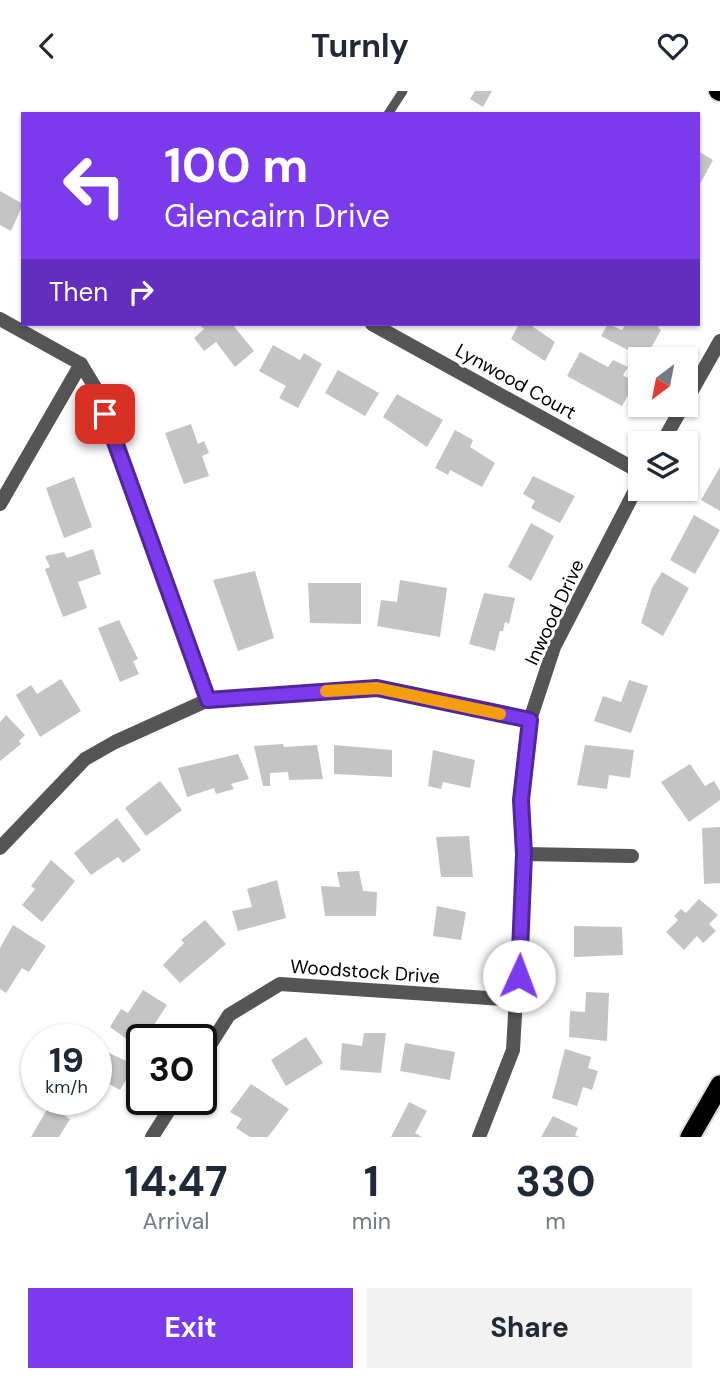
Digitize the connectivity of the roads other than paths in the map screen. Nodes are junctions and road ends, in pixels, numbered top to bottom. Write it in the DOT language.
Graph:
graph roads {
  1 [pos="403,91"];
  2 [pos="389,112"];
  3 [pos="0,319"];
  4 [pos="376,326"];
  5 [pos="720,341"];
  6 [pos="80,364"];
  7 [pos="698,379"];
  8 [pos="628,465"];
  9 [pos="630,501"];
  10 [pos="0,504"];
  11 [pos="208,700"];
  12 [pos="530,720"];
  13 [pos="0,848"];
  14 [pos="524,854"];
  15 [pos="632,856"];
  16 [pos="518,1000"];
  17 [pos="217,1034"];
  18 [pos="720,1085"];
  19 [pos="166,1115"];
  20 [pos="152,1137"];
  21 [pos="480,1137"];
  22 [pos="690,1137"];
  1 -- 2 [label="lane"];
  3 -- 6 [label="street"];
  4 -- 8 [label="street, Lynwood Court"];
  5 -- 7 [label="street"];
  6 -- 10 [label="street"];
  6 -- 11 [label="street"];
  9 -- 12 [label="street, Inwood Drive"];
  11 -- 12 [label="street"];
  11 -- 13 [label="street"];
  12 -- 14 [label="street, Inwood Drive"];
  14 -- 15 [label="street"];
  14 -- 16 [label="street, Inwood Drive"];
  16 -- 17 [label="street, Woodstock Drive"];
  16 -- 21 [label="street, Inwood Drive"];
  18 -- 22 [label="highway"];
  19 -- 20 [label="street"];
}
